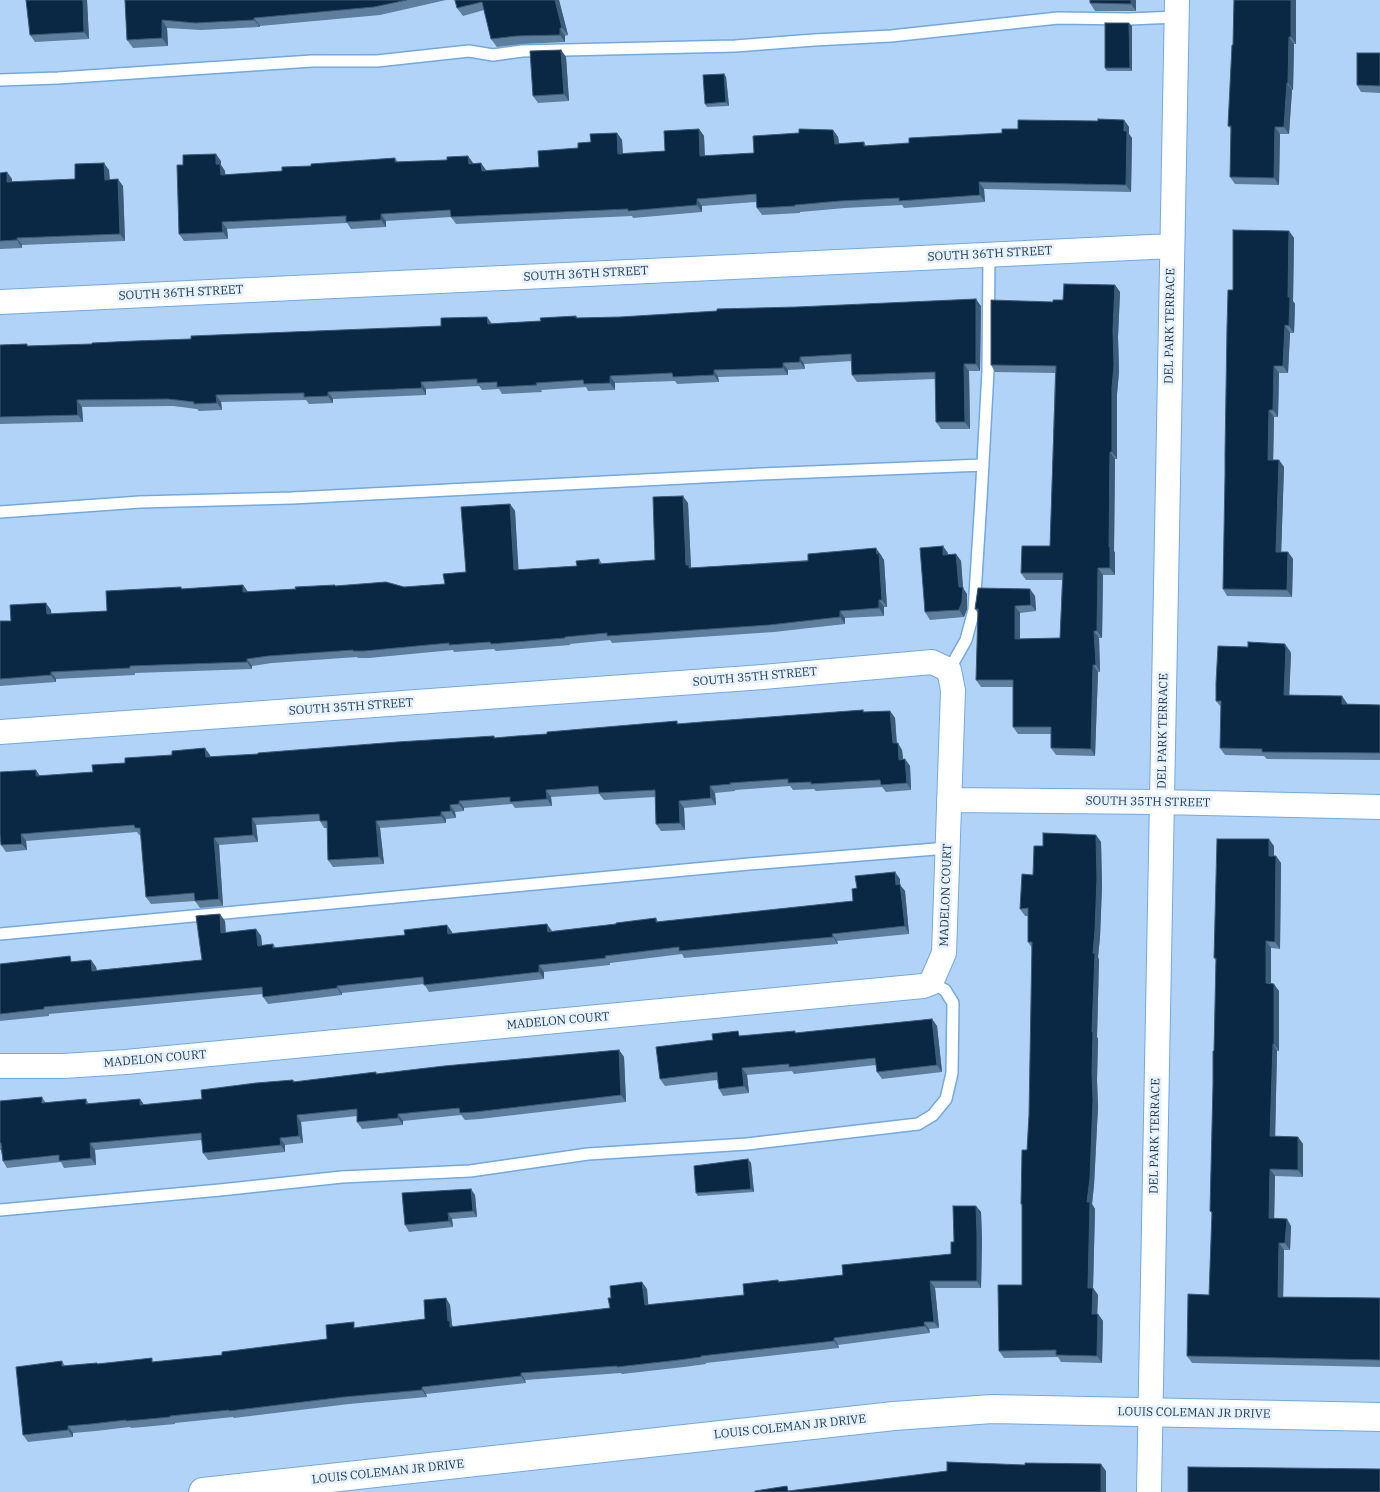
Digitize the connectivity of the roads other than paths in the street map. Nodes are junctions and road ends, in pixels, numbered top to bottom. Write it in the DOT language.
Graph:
graph roads {
  1 [pos="1177,9"];
  2 [pos="0,80"];
  3 [pos="1172,246"];
  4 [pos="989,254"];
  5 [pos="0,302"];
  6 [pos="983,465"];
  7 [pos="0,512"];
  8 [pos="949,670"];
  9 [pos="0,732"];
  10 [pos="949,800"];
  11 [pos="1161,802"];
  12 [pos="1380,808"];
  13 [pos="948,848"];
  14 [pos="0,934"];
  15 [pos="931,983"];
  16 [pos="0,1066"];
  17 [pos="0,1210"];
  18 [pos="1150,1412"];
  19 [pos="1380,1417"];
  20 [pos="203,1492"];
  21 [pos="1149,1492"];
  1 -- 2 [label="lane"];
  1 -- 3 [label="street, DEL PARK TERRACE"];
  3 -- 4 [label="street, SOUTH 36TH STREET"];
  3 -- 11 [label="street, DEL PARK TERRACE"];
  4 -- 5 [label="street, SOUTH 36TH STREET"];
  4 -- 6 [label="lane"];
  6 -- 7 [label="lane"];
  6 -- 8 [label="lane"];
  8 -- 9 [label="street, SOUTH 35TH STREET"];
  8 -- 10 [label="street"];
  10 -- 11 [label="street, SOUTH 35TH STREET"];
  10 -- 13 [label="street, MADELON COURT"];
  11 -- 12 [label="street, SOUTH 35TH STREET"];
  11 -- 18 [label="street, DEL PARK TERRACE"];
  13 -- 14 [label="lane"];
  13 -- 15 [label="street, MADELON COURT"];
  15 -- 16 [label="street, MADELON COURT"];
  15 -- 17 [label="lane"];
  18 -- 19 [label="street, LOUIS COLEMAN JR DRIVE"];
  18 -- 20 [label="street, LOUIS COLEMAN JR DRIVE"];
  18 -- 21 [label="street, DEL PARK TERRACE"];
}
